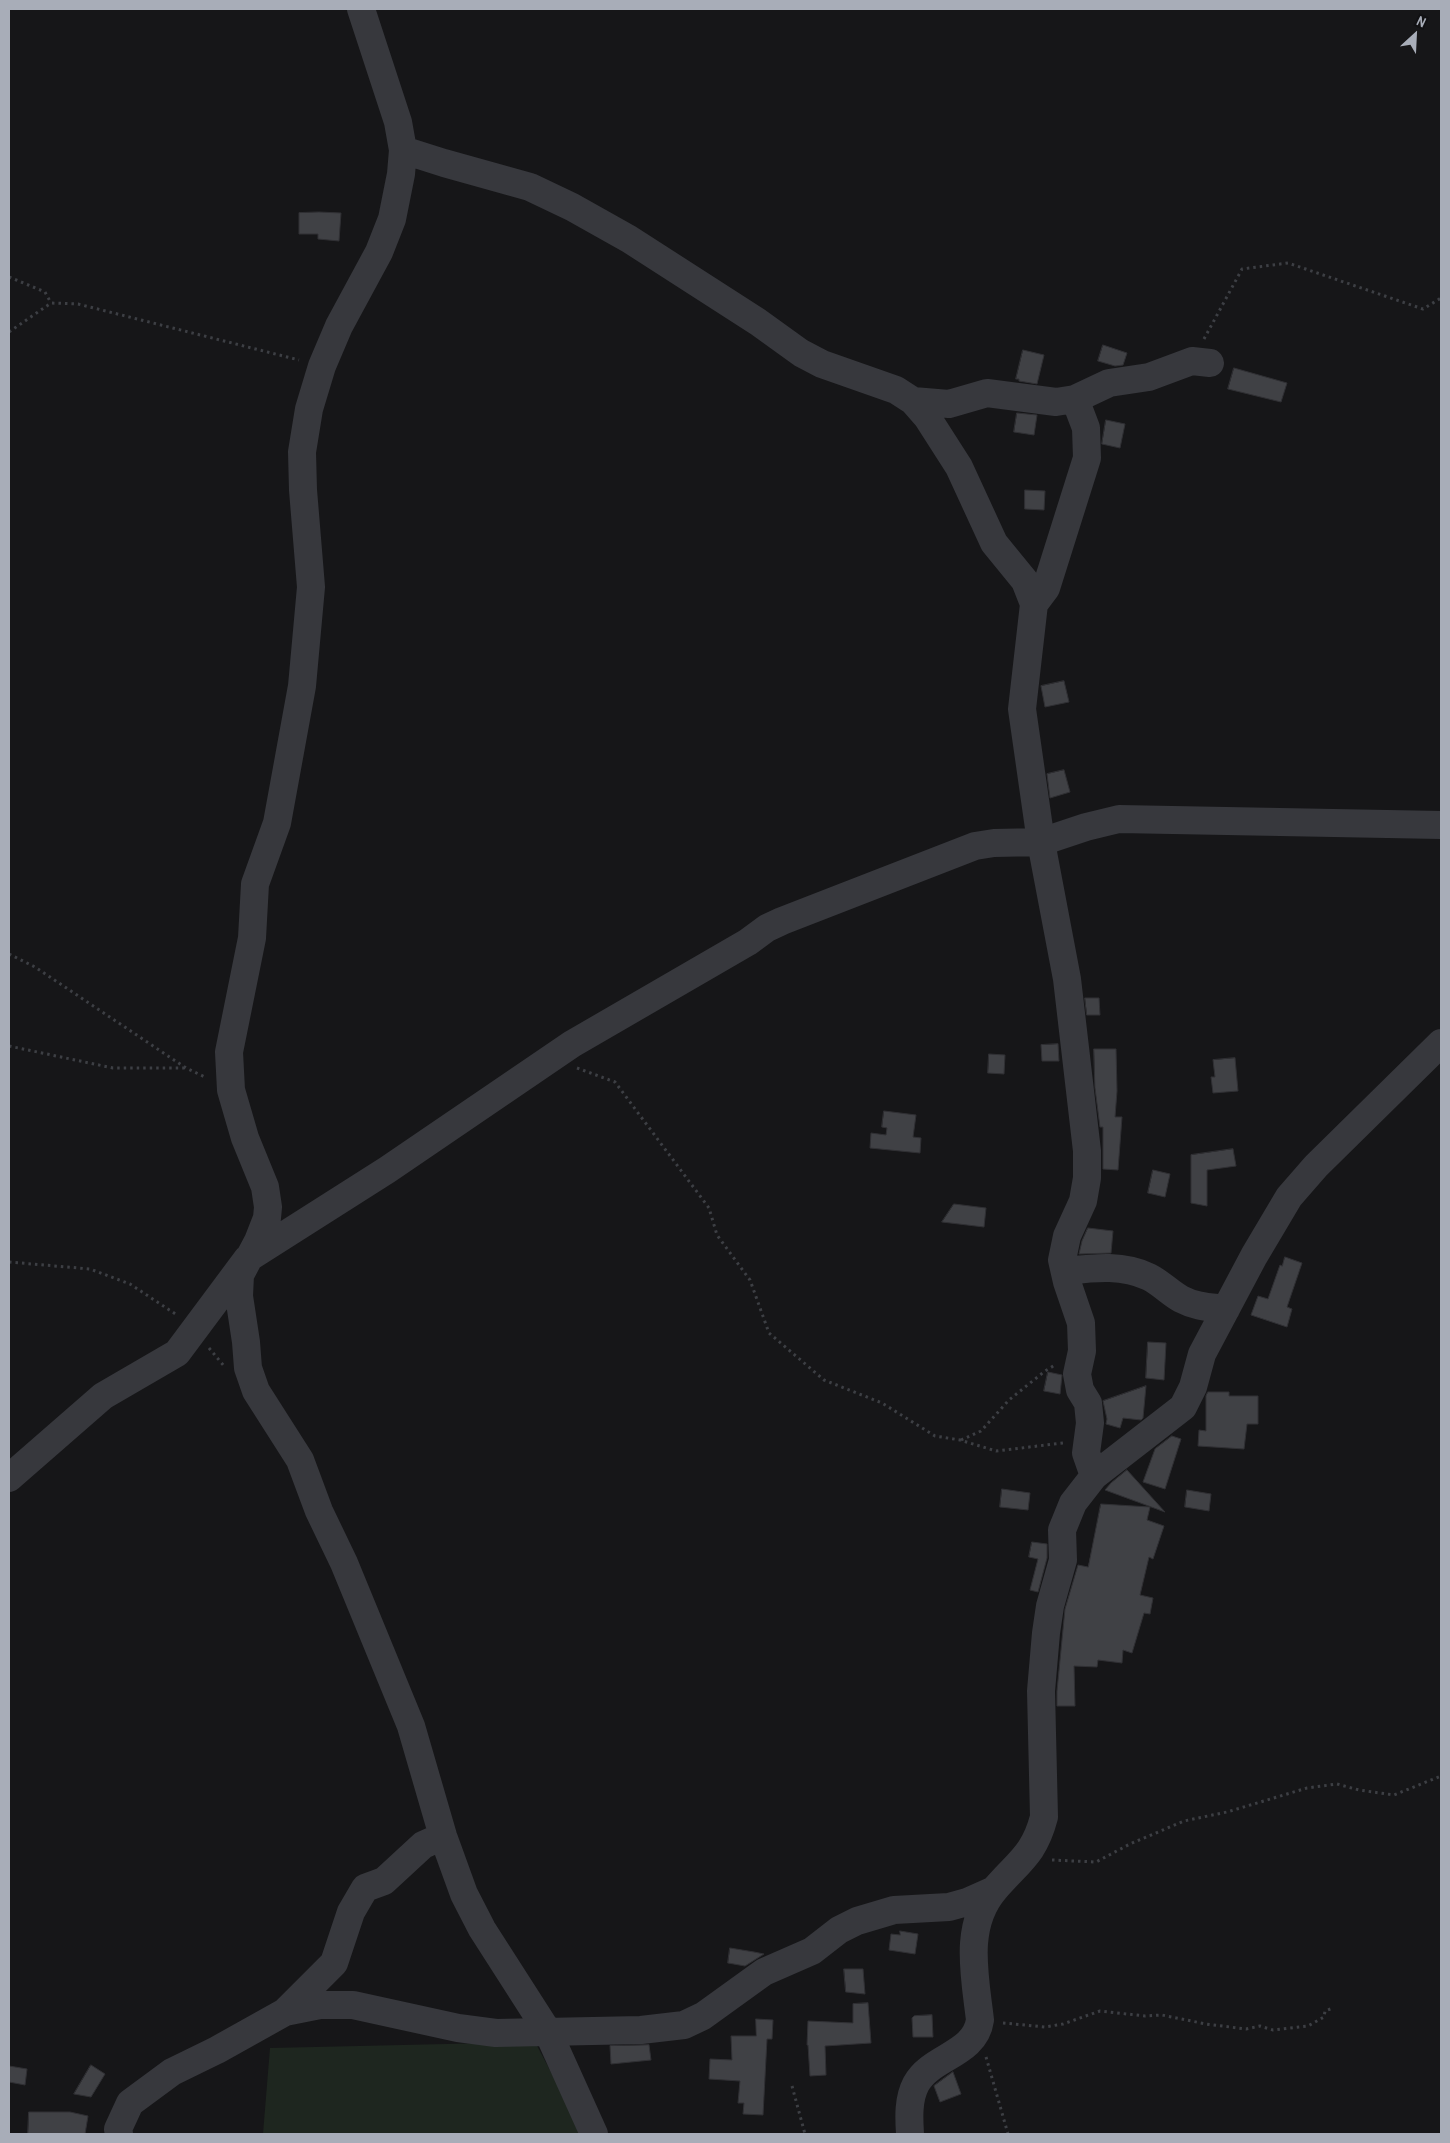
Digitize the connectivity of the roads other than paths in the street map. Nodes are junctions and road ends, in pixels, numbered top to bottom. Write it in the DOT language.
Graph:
graph roads {
  1 [pos="361,9"];
  2 [pos="403,150"];
  3 [pos="1201,362"];
  4 [pos="1075,399"];
  5 [pos="913,400"];
  6 [pos="1034,604"];
  7 [pos="1441,825"];
  8 [pos="1041,842"];
  9 [pos="1441,1043"];
  10 [pos="247,1259"];
  11 [pos="1065,1271"];
  12 [pos="1226,1309"];
  13 [pos="1094,1476"];
  14 [pos="9,1478"];
  15 [pos="443,1836"];
  16 [pos="994,1890"];
  17 [pos="285,2012"];
  18 [pos="548,2032"];
  19 [pos="119,2134"];
  20 [pos="594,2134"];
  21 [pos="910,2134"];
  1 -- 2 [label="street"];
  2 -- 5 [label="street"];
  2 -- 10 [label="street"];
  3 -- 4 [label="street"];
  4 -- 5 [label="street"];
  4 -- 6 [label="street"];
  5 -- 6 [label="street"];
  6 -- 8 [label="street"];
  7 -- 8 [label="street"];
  8 -- 10 [label="street"];
  8 -- 11 [label="street"];
  9 -- 12 [label="street"];
  10 -- 14 [label="street"];
  10 -- 15 [label="street"];
  11 -- 12 [label="street"];
  11 -- 13 [label="street"];
  12 -- 13 [label="street"];
  13 -- 16 [label="street"];
  15 -- 17 [label="street"];
  15 -- 18 [label="street"];
  16 -- 18 [label="street"];
  16 -- 21 [label="street"];
  17 -- 18 [label="street"];
  17 -- 19 [label="street"];
  18 -- 20 [label="street"];
}
